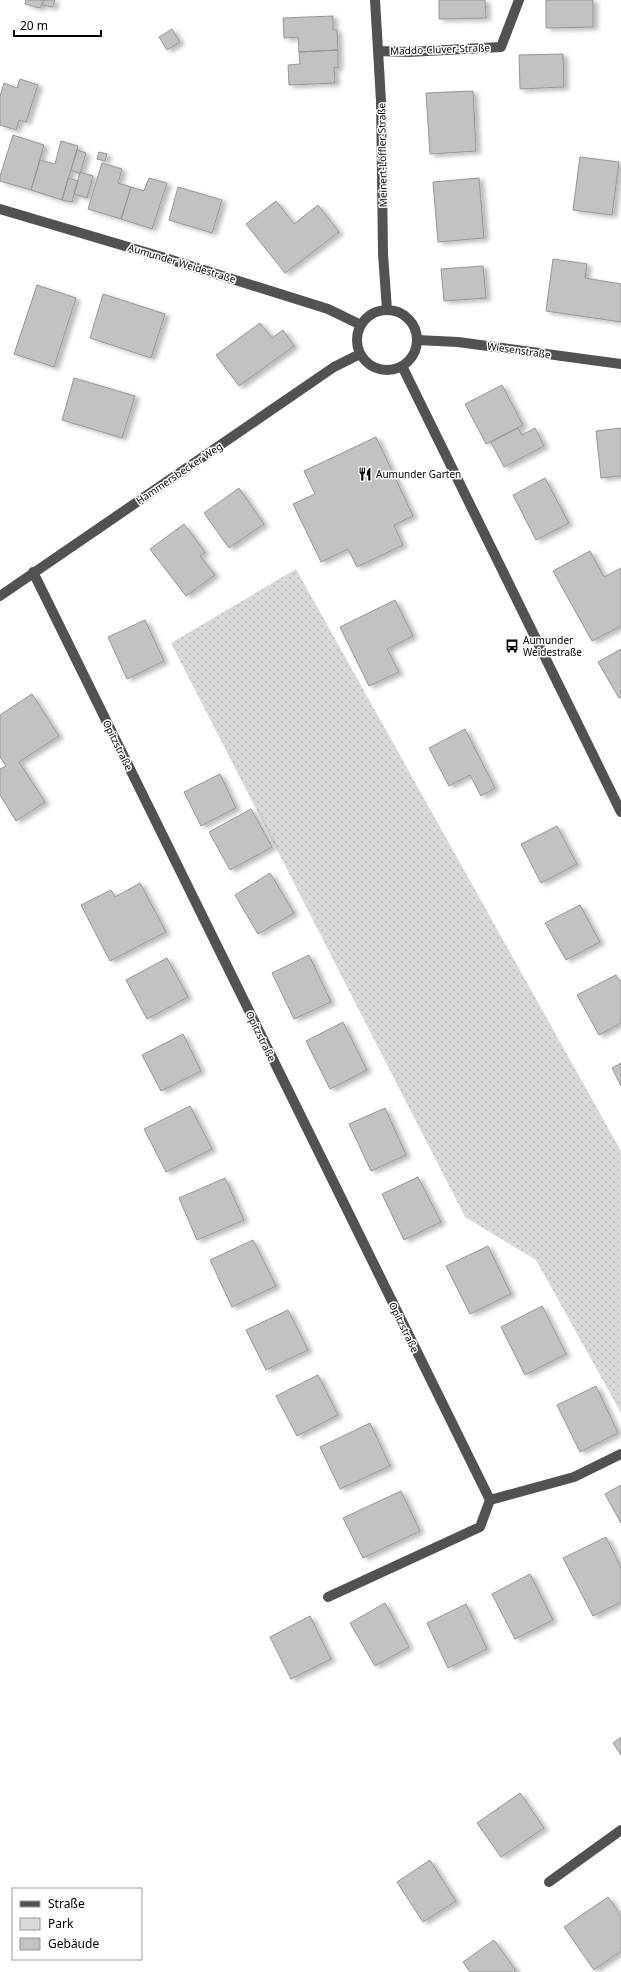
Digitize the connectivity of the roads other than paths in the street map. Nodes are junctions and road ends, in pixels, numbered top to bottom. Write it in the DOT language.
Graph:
graph roads {
  1 [pos="375,0"];
  2 [pos="519,0"];
  3 [pos="378,51"];
  4 [pos="0,209"];
  5 [pos="387,310"];
  6 [pos="361,326"];
  7 [pos="417,340"];
  8 [pos="360,354"];
  9 [pos="621,364"];
  10 [pos="402,366"];
  11 [pos="33,572"];
  12 [pos="0,596"];
  13 [pos="621,812"];
  14 [pos="621,1454"];
  15 [pos="490,1500"];
  16 [pos="328,1597"];
  17 [pos="621,1830"];
  18 [pos="549,1882"];
  1 -- 3 [label="street, Meinert-Löffler-Straße"];
  2 -- 3 [label="street, Maddo-Clüver-Straße"];
  3 -- 5 [label="street, Meinert-Löffler-Straße"];
  4 -- 6 [label="street, Aumunder Weidestraße"];
  5 -- 6 [label="street"];
  5 -- 7 [label="street"];
  6 -- 8 [label="street"];
  7 -- 9 [label="street, Wiesenstraße"];
  7 -- 10 [label="street"];
  8 -- 10 [label="street"];
  8 -- 11 [label="street, Hammersbecker Weg"];
  10 -- 13 [label="street"];
  11 -- 12 [label="street, Hammersbecker Weg"];
  11 -- 15 [label="street, Opitzstraße"];
  14 -- 15 [label="street"];
  15 -- 16 [label="street"];
  17 -- 18 [label="street"];
}
